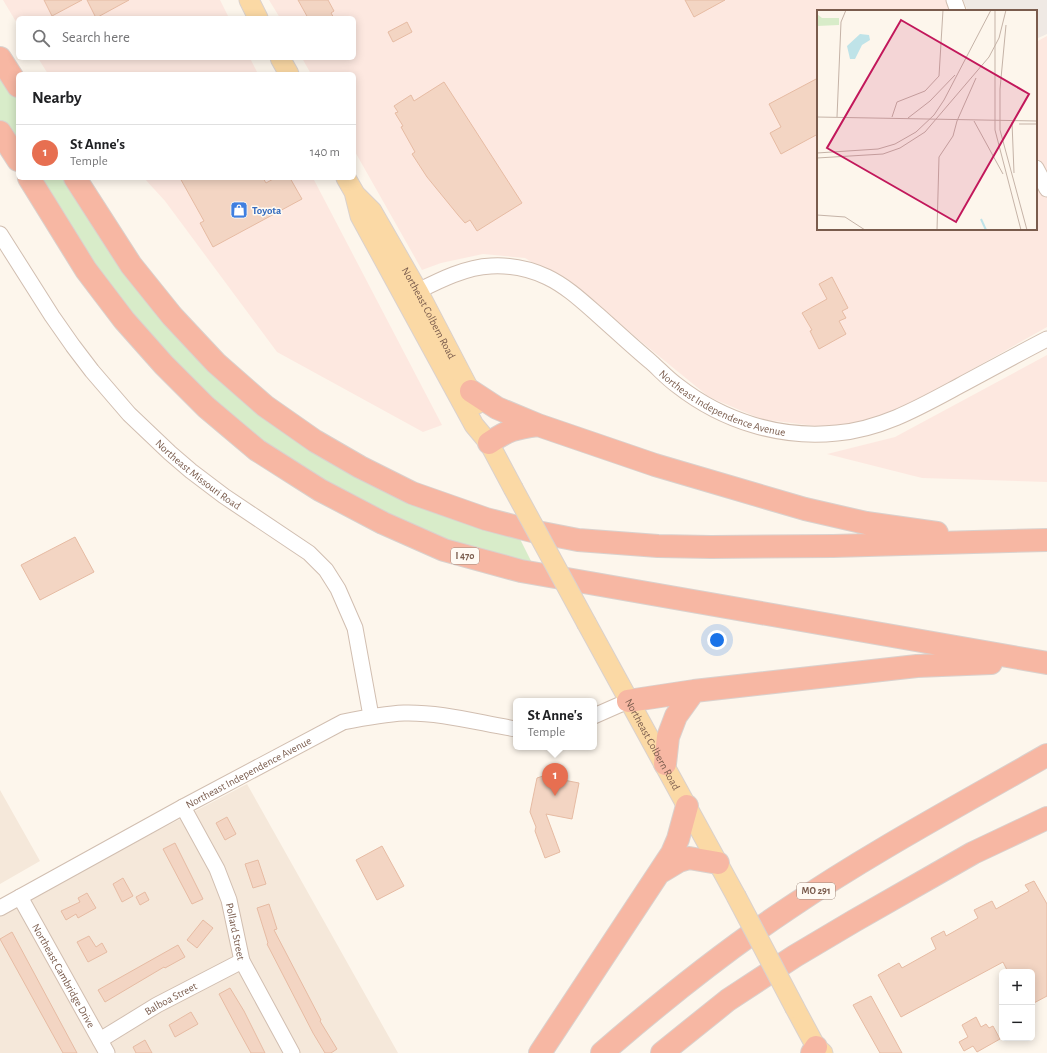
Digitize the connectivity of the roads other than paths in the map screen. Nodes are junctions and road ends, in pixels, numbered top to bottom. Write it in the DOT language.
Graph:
graph roads {
  1 [pos="249,0"];
  2 [pos="954,0"];
  3 [pos="958,10"];
  4 [pos="257,16"];
  5 [pos="0,58"];
  6 [pos="281,60"];
  7 [pos="288,72"];
  8 [pos="16,83"];
  9 [pos="0,132"];
  10 [pos="16,157"];
  11 [pos="1037,170"];
  12 [pos="30,180"];
  13 [pos="76,180"];
  14 [pos="350,185"];
  15 [pos="1047,189"];
  16 [pos="0,234"];
  17 [pos="418,291"];
  18 [pos="1047,338"];
  19 [pos="471,391"];
  20 [pos="538,425"];
  21 [pos="489,442"];
  22 [pos="1041,540"];
  23 [pos="1047,664"];
  24 [pos="694,691"];
  25 [pos="628,701"];
  26 [pos="597,715"];
  27 [pos="371,716"];
  28 [pos="513,728"];
  29 [pos="1047,756"];
  30 [pos="665,764"];
  31 [pos="687,806"];
  32 [pos="183,807"];
  33 [pos="1047,818"];
  34 [pos="718,863"];
  35 [pos="659,873"];
  36 [pos="20,897"];
  37 [pos="0,908"];
  38 [pos="242,961"];
  39 [pos="104,1046"];
  40 [pos="817,1052"];
  41 [pos="292,1053"];
  42 [pos="540,1053"];
  43 [pos="602,1053"];
  44 [pos="662,1053"];
  1 -- 4 [label="main road"];
  2 -- 3 [label="street"];
  5 -- 8 [label="highway"];
  6 -- 7 [label="main road"];
  9 -- 10 [label="highway"];
  11 -- 15 [label="street"];
  12 -- 23 [label="highway, I 470"];
  13 -- 22 [label="highway"];
  14 -- 17 [label="main road, Northeast Colbern Road"];
  14 -- 21 [label="main road, Northeast Colbern Road"];
  16 -- 27 [label="street, Northeast Missouri Road"];
  17 -- 18 [label="street, Northeast Independence Avenue"];
  17 -- 19 [label="main road, Northeast Colbern Road"];
  19 -- 20 [label="highway"];
  19 -- 21 [label="main road, Northeast Colbern Road"];
  20 -- 21 [label="highway"];
  20 -- 22 [label="highway"];
  21 -- 25 [label="main road, Northeast Colbern Road, bridge"];
  23 -- 24 [label="highway"];
  24 -- 25 [label="highway"];
  24 -- 30 [label="highway"];
  25 -- 26 [label="street"];
  25 -- 30 [label="main road, Northeast Colbern Road"];
  27 -- 28 [label="street, Northeast Independence Avenue"];
  27 -- 32 [label="street, Northeast Independence Avenue"];
  29 -- 43 [label="highway, MO 291"];
  30 -- 31 [label="main road, Northeast Colbern Road"];
  31 -- 34 [label="main road, Northeast Colbern Road"];
  31 -- 35 [label="highway"];
  32 -- 36 [label="street, Northeast Independence Avenue"];
  32 -- 38 [label="street, Pollard Street"];
  33 -- 44 [label="highway"];
  34 -- 35 [label="highway"];
  34 -- 40 [label="main road, Northeast Colbern Road, bridge"];
  35 -- 42 [label="highway"];
  36 -- 37 [label="street, Northeast Independence Avenue"];
  36 -- 39 [label="street, Northeast Cambridge Drive"];
  38 -- 39 [label="street, Balboa Street"];
  38 -- 41 [label="street, Pollard Street"];
}
